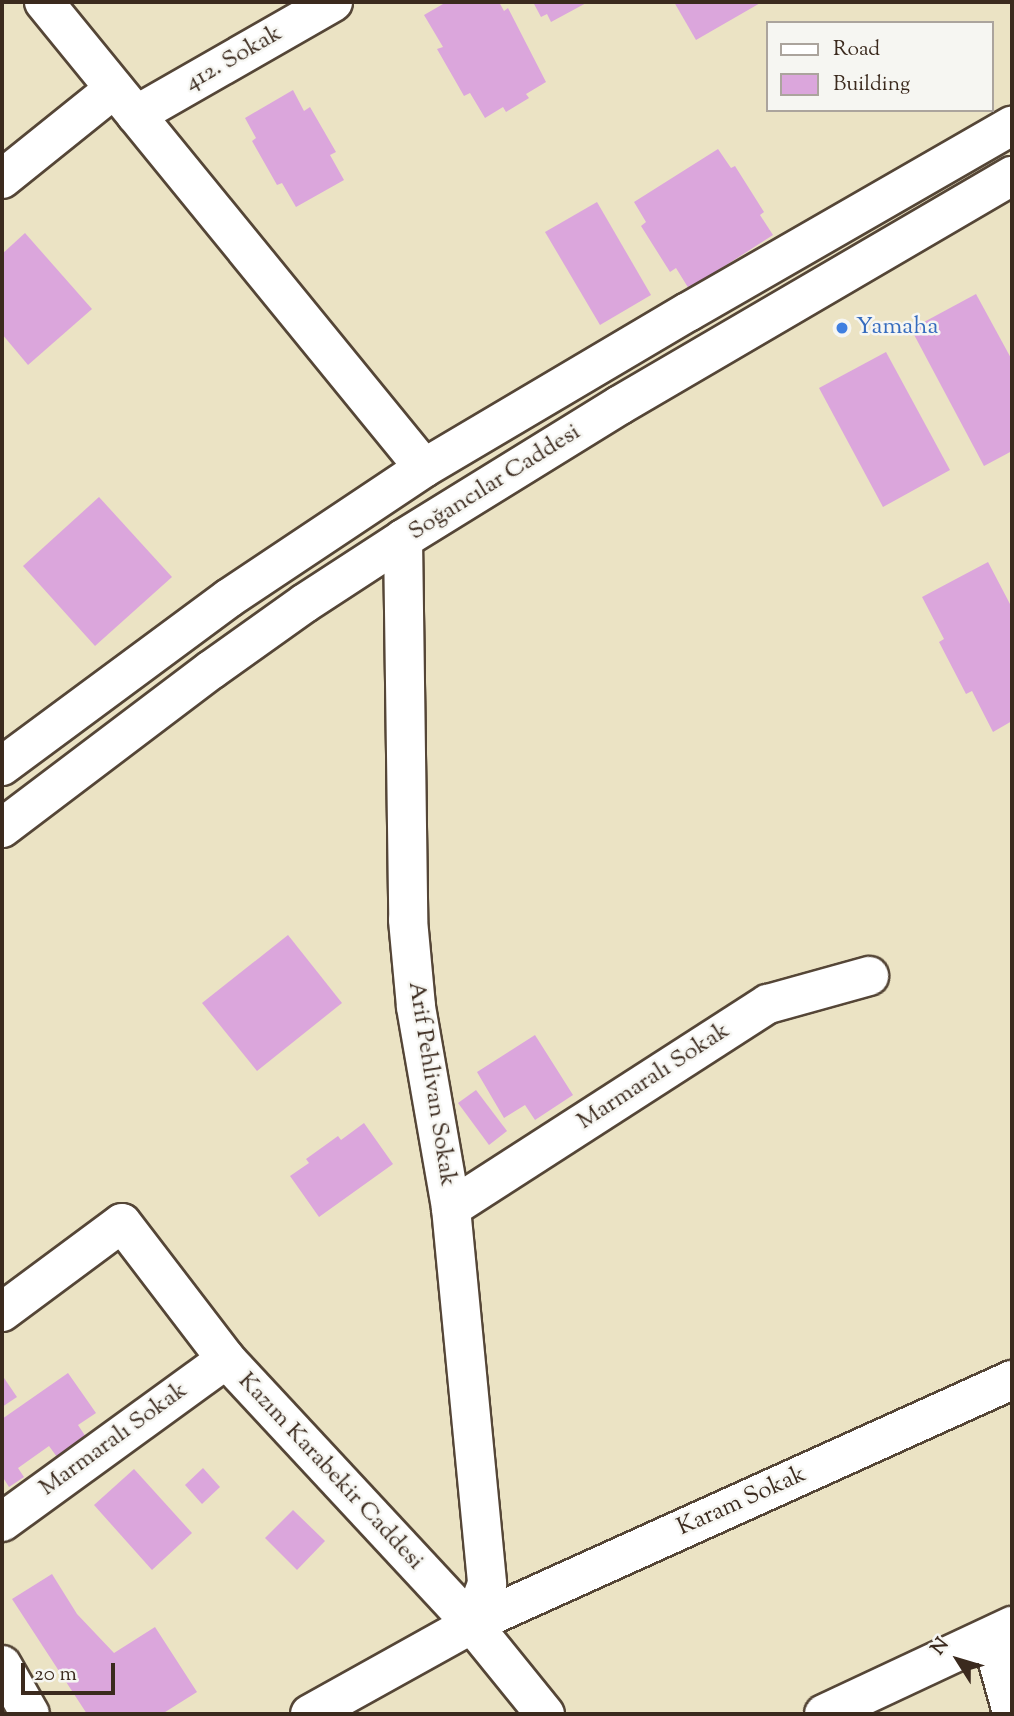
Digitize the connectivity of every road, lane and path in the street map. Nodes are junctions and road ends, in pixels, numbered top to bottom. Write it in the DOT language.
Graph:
graph roads {
  1 [pos="44,2"];
  2 [pos="333,2"];
  3 [pos="125,102"];
  4 [pos="1012,126"];
  5 [pos="1012,176"];
  6 [pos="2,179"];
  7 [pos="424,468"];
  8 [pos="403,540"];
  9 [pos="2,766"];
  10 [pos="2,828"];
  11 [pos="869,976"];
  12 [pos="451,1208"];
  13 [pos="2,1312"];
  14 [pos="226,1359"];
  15 [pos="1012,1380"];
  16 [pos="2,1522"];
  17 [pos="472,1624"];
  18 [pos="1001,1631"];
  19 [pos="2,1665"];
  20 [pos="1012,1712"];
  21 [pos="30,1714"];
  22 [pos="310,1714"];
  23 [pos="545,1714"];
  24 [pos="824,1714"];
  1 -- 3 [label="street"];
  2 -- 3 [label="street, 412. Sokak"];
  3 -- 6 [label="street, 412. Sokak"];
  3 -- 7 [label="street"];
  4 -- 7 [label="street, Soğancılar Caddesi"];
  5 -- 8 [label="street, Soğancılar Caddesi"];
  7 -- 9 [label="street, Soğancılar Caddesi"];
  8 -- 10 [label="street, Soğancılar Caddesi"];
  8 -- 12 [label="street, Arif Pehlivan Sokak"];
  11 -- 12 [label="street, Marmaralı Sokak"];
  12 -- 17 [label="street, Arif Pehlivan Sokak"];
  13 -- 14 [label="street, Kazım Karabekir Caddesi"];
  14 -- 16 [label="street, Marmaralı Sokak"];
  14 -- 17 [label="street, Kazım Karabekir Caddesi"];
  15 -- 17 [label="street, Karam Sokak"];
  17 -- 22 [label="street, Karam Sokak"];
  17 -- 23 [label="street, Kazım Karabekir Caddesi"];
  18 -- 20 [label="street"];
  18 -- 24 [label="street"];
  19 -- 21 [label="street"];
}
